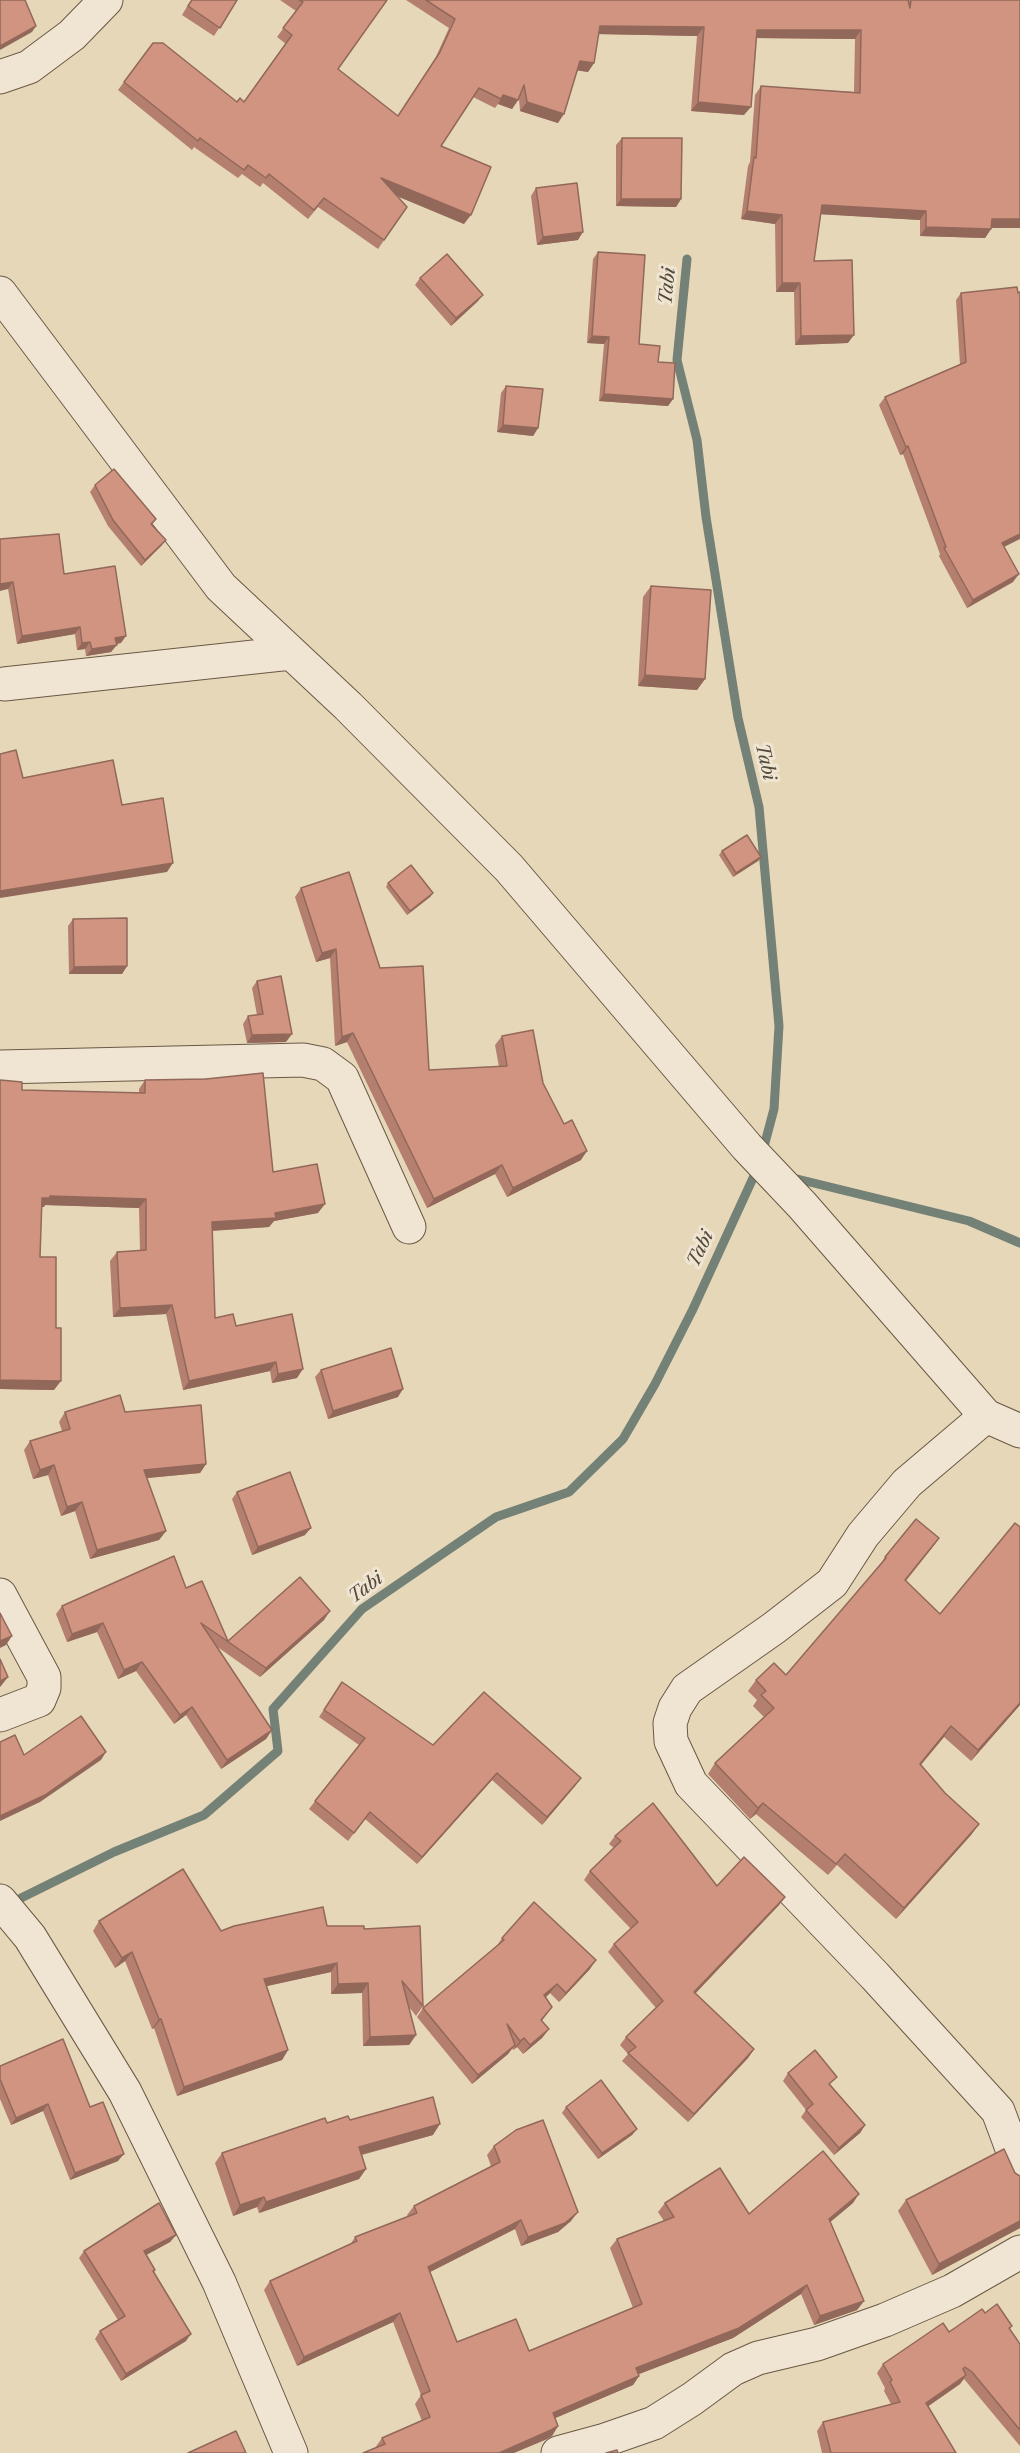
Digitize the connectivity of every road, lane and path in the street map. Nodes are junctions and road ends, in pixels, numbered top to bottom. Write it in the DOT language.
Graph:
graph roads {
  1 [pos="106,0"];
  2 [pos="0,77"];
  3 [pos="0,293"];
  4 [pos="291,653"];
  5 [pos="4,684"];
  6 [pos="0,1067"];
  7 [pos="409,1227"];
  8 [pos="986,1416"];
  9 [pos="1020,1431"];
  10 [pos="0,1595"];
  11 [pos="0,1715"];
  12 [pos="0,1901"];
  13 [pos="1020,2170"];
  14 [pos="1020,2252"];
  15 [pos="291,2453"];
  16 [pos="558,2453"];
  1 -- 2 [label="street"];
  3 -- 4 [label="street"];
  4 -- 5 [label="street"];
  4 -- 8 [label="street"];
  6 -- 7 [label="street"];
  8 -- 9 [label="street"];
  8 -- 13 [label="street"];
  10 -- 11 [label="street"];
  12 -- 15 [label="street"];
  14 -- 16 [label="street"];
}
